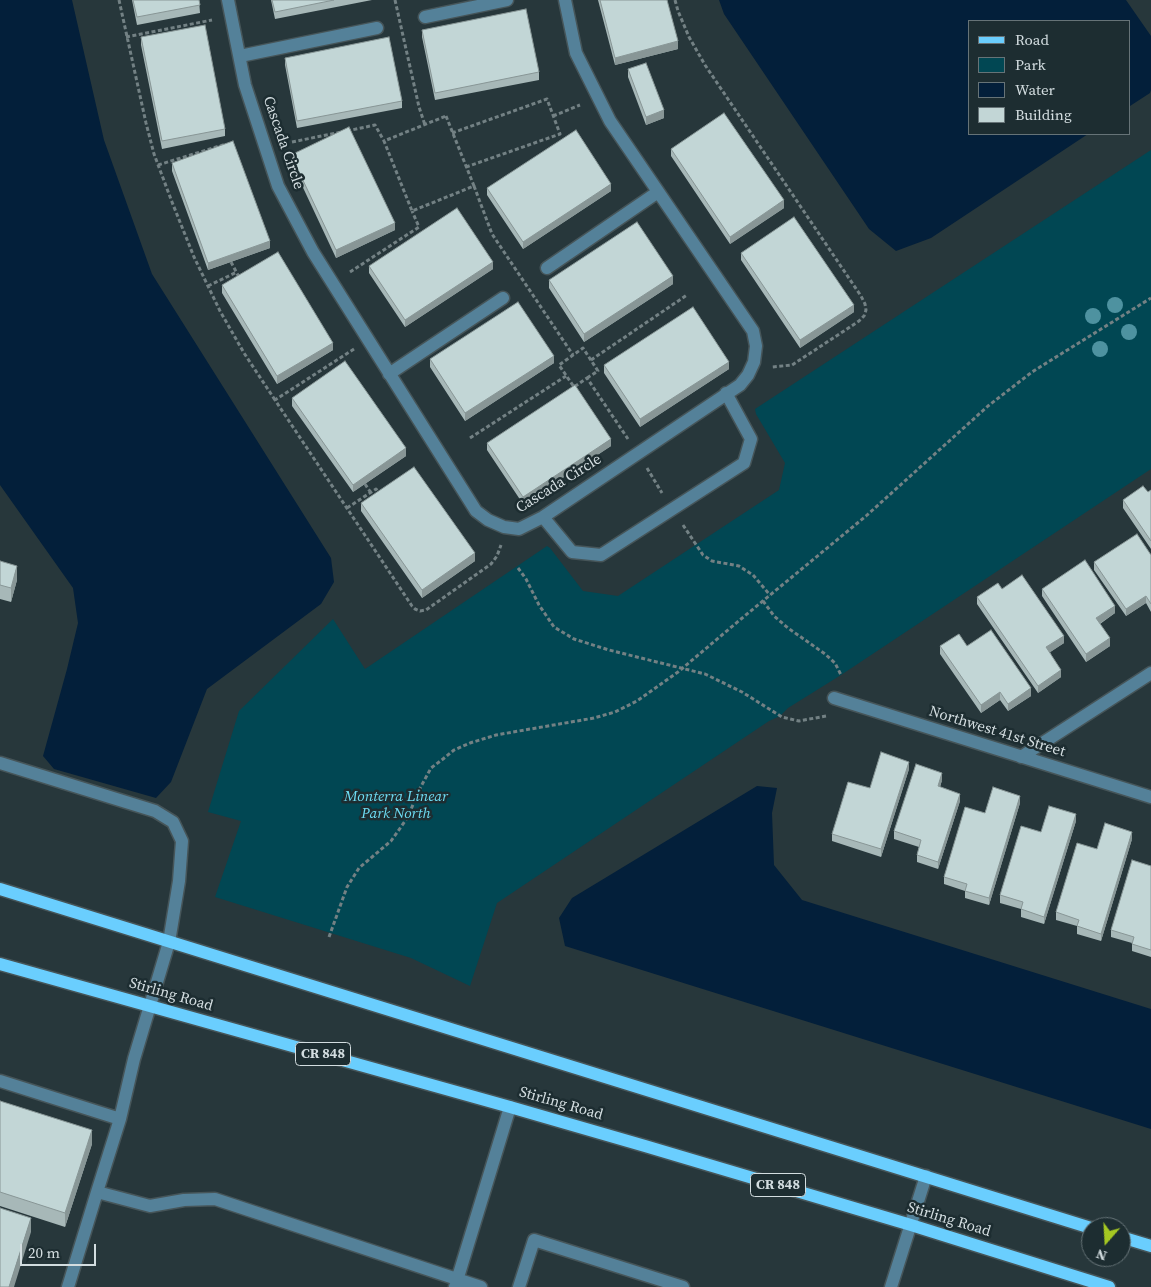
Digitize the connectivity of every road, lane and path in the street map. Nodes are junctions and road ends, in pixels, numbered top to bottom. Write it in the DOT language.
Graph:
graph roads {
  1 [pos="119,0"];
  2 [pos="228,0"];
  3 [pos="395,0"];
  4 [pos="507,0"];
  5 [pos="565,0"];
  6 [pos="675,0"];
  7 [pos="425,17"];
  8 [pos="220,19"];
  9 [pos="377,28"];
  10 [pos="126,37"];
  11 [pos="240,56"];
  12 [pos="583,104"];
  13 [pos="553,116"];
  14 [pos="425,125"];
  15 [pos="452,133"];
  16 [pos="384,141"];
  17 [pos="232,142"];
  18 [pos="292,142"];
  19 [pos="158,165"];
  20 [pos="466,167"];
  21 [pos="474,186"];
  22 [pos="658,192"];
  23 [pos="412,210"];
  24 [pos="231,262"];
  25 [pos="547,268"];
  26 [pos="236,272"];
  27 [pos="350,272"];
  28 [pos="242,282"];
  29 [pos="208,286"];
  30 [pos="687,295"];
  31 [pos="503,298"];
  32 [pos="1151,298"];
  33 [pos="354,349"];
  34 [pos="573,355"];
  35 [pos="590,360"];
  36 [pos="769,366"];
  37 [pos="389,374"];
  38 [pos="566,376"];
  39 [pos="587,378"];
  40 [pos="726,394"];
  41 [pos="274,400"];
  42 [pos="470,438"];
  43 [pos="630,442"];
  44 [pos="643,463"];
  45 [pos="365,484"];
  46 [pos="371,493"];
  47 [pos="382,496"];
  48 [pos="666,497"];
  49 [pos="347,508"];
  50 [pos="543,517"];
  51 [pos="682,523"];
  52 [pos="502,539"];
  53 [pos="518,568"];
  54 [pos="770,595"];
  55 [pos="763,601"];
  56 [pos="683,669"];
  57 [pos="1151,673"];
  58 [pos="841,675"];
  59 [pos="834,698"];
  60 [pos="829,716"];
  61 [pos="1021,757"];
  62 [pos="0,763"];
  63 [pos="1151,797"];
  64 [pos="0,889"];
  65 [pos="329,937"];
  66 [pos="170,942"];
  67 [pos="0,964"];
  68 [pos="150,1006"];
  69 [pos="0,1080"];
  70 [pos="510,1107"];
  71 [pos="120,1120"];
  72 [pos="926,1176"];
  73 [pos="97,1192"];
  74 [pos="910,1225"];
  75 [pos="1081,1225"];
  76 [pos="1131,1240"];
  77 [pos="1151,1246"];
  78 [pos="456,1283"];
  79 [pos="68,1287"];
  80 [pos="481,1287"];
  81 [pos="519,1287"];
  82 [pos="684,1287"];
  83 [pos="891,1287"];
  84 [pos="1109,1287"];
  1 -- 10 [label="path"];
  2 -- 11 [label="street, Cascada Circle"];
  3 -- 14 [label="path"];
  4 -- 7 [label="street"];
  5 -- 22 [label="street, Cascada Circle"];
  6 -- 36 [label="path"];
  8 -- 10 [label="path"];
  9 -- 11 [label="street"];
  10 -- 19 [label="path"];
  11 -- 37 [label="street, Cascada Circle"];
  12 -- 13 [label="path"];
  13 -- 15 [label="path"];
  13 -- 20 [label="path"];
  14 -- 15 [label="path"];
  14 -- 16 [label="path"];
  15 -- 20 [label="path"];
  16 -- 18 [label="path"];
  16 -- 23 [label="path"];
  17 -- 19 [label="path"];
  19 -- 29 [label="path"];
  20 -- 21 [label="path"];
  21 -- 23 [label="path"];
  21 -- 34 [label="path"];
  22 -- 25 [label="street"];
  22 -- 40 [label="street, Cascada Circle"];
  23 -- 27 [label="path"];
  24 -- 26 [label="path"];
  26 -- 28 [label="path"];
  26 -- 29 [label="path"];
  29 -- 41 [label="path"];
  30 -- 35 [label="path"];
  31 -- 37 [label="street"];
  32 -- 54 [label="path"];
  33 -- 41 [label="path"];
  34 -- 35 [label="path"];
  34 -- 38 [label="path"];
  35 -- 39 [label="path"];
  37 -- 50 [label="street, Cascada Circle"];
  38 -- 39 [label="path"];
  38 -- 42 [label="path"];
  39 -- 43 [label="path"];
  40 -- 50 [label="street, Cascada Circle"];
  40 -- 50 [label="street"];
  41 -- 49 [label="path"];
  44 -- 48 [label="path"];
  45 -- 46 [label="path"];
  46 -- 47 [label="path"];
  46 -- 49 [label="path"];
  49 -- 52 [label="path"];
  51 -- 54 [label="path"];
  53 -- 56 [label="path"];
  54 -- 55 [label="path"];
  55 -- 56 [label="path"];
  55 -- 58 [label="path"];
  56 -- 60 [label="path"];
  56 -- 65 [label="path"];
  57 -- 61 [label="street"];
  59 -- 61 [label="street, Northwest 41st Street"];
  61 -- 63 [label="street, Northwest 41st Street"];
  62 -- 66 [label="street"];
  64 -- 66 [label="main road"];
  66 -- 68 [label="street"];
  66 -- 72 [label="main road"];
  67 -- 68 [label="main road, Stirling Road / CR 848"];
  68 -- 70 [label="main road, Stirling Road / CR 848"];
  68 -- 71 [label="street"];
  69 -- 71 [label="street"];
  70 -- 74 [label="main road, Stirling Road / CR 848"];
  70 -- 78 [label="street"];
  71 -- 73 [label="street"];
  72 -- 74 [label="street"];
  72 -- 75 [label="main road"];
  73 -- 78 [label="street"];
  73 -- 79 [label="street"];
  74 -- 83 [label="street"];
  74 -- 84 [label="main road, Stirling Road / CR 848"];
  76 -- 77 [label="main road"];
  78 -- 80 [label="street"];
  81 -- 82 [label="street"];
}
